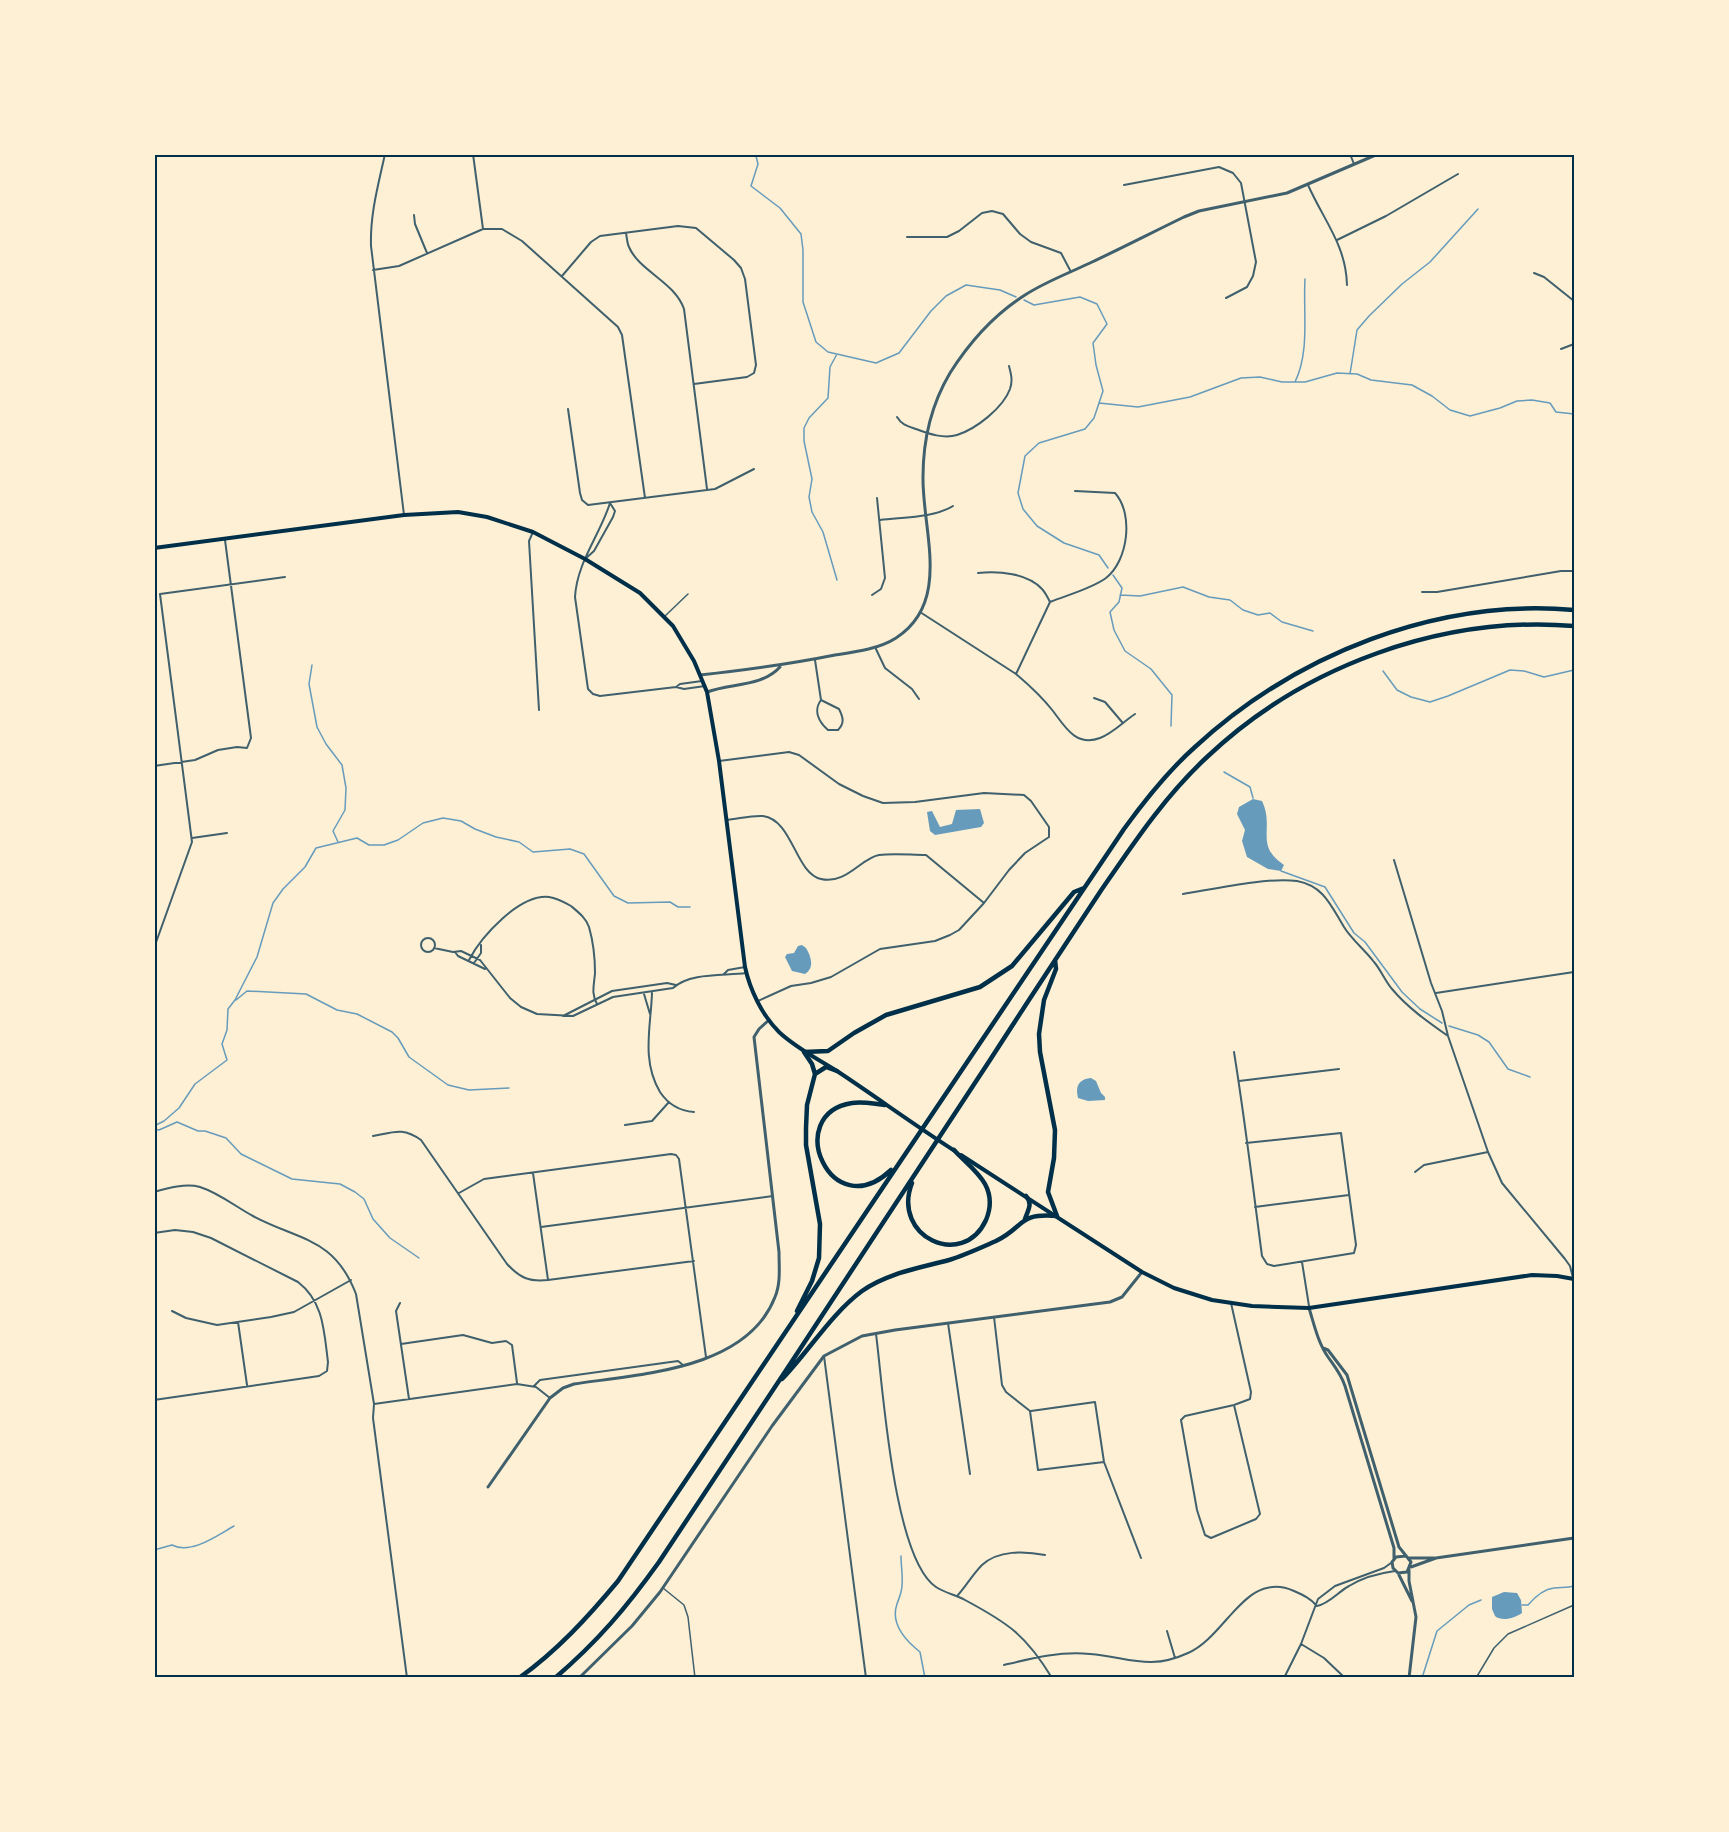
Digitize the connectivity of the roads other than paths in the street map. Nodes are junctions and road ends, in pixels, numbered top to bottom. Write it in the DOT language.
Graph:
graph roads {
  1 [pos="386,154"];
  2 [pos="473,154"];
  3 [pos="1350,154"];
  4 [pos="1378,154"];
  5 [pos="1354,164"];
  6 [pos="1458,174"];
  7 [pos="1124,185"];
  8 [pos="1308,185"];
  9 [pos="1245,202"];
  10 [pos="414,215"];
  11 [pos="483,229"];
  12 [pos="626,233"];
  13 [pos="907,237"];
  14 [pos="1337,240"];
  15 [pos="428,253"];
  16 [pos="373,270"];
  17 [pos="1071,272"];
  18 [pos="1534,273"];
  19 [pos="562,276"];
  20 [pos="1347,285"];
  21 [pos="1226,298"];
  22 [pos="1575,301"];
  23 [pos="1575,344"];
  24 [pos="1562,349"];
  25 [pos="1009,366"];
  26 [pos="694,384"];
  27 [pos="568,409"];
  28 [pos="897,417"];
  29 [pos="926,433"];
  30 [pos="754,469"];
  31 [pos="707,489"];
  32 [pos="1075,491"];
  33 [pos="645,498"];
  34 [pos="877,498"];
  35 [pos="610,503"];
  36 [pos="953,506"];
  37 [pos="404,515"];
  38 [pos="925,515"];
  39 [pos="880,520"];
  40 [pos="533,532"];
  41 [pos="225,539"];
  42 [pos="154,548"];
  43 [pos="585,559"];
  44 [pos="1575,571"];
  45 [pos="978,573"];
  46 [pos="285,577"];
  47 [pos="232,585"];
  48 [pos="1422,592"];
  49 [pos="688,594"];
  50 [pos="872,595"];
  51 [pos="1050,602"];
  52 [pos="1575,610"];
  53 [pos="920,612"];
  54 [pos="664,617"];
  55 [pos="1575,626"];
  56 [pos="875,647"];
  57 [pos="815,659"];
  58 [pos="782,665"];
  59 [pos="700,675"];
  60 [pos="1016,675"];
  61 [pos="703,680"];
  62 [pos="705,686"];
  63 [pos="676,687"];
  64 [pos="707,693"];
  65 [pos="919,699"];
  66 [pos="1094,699"];
  67 [pos="821,700"];
  68 [pos="538,710"];
  69 [pos="1135,714"];
  70 [pos="1122,722"];
  71 [pos="719,761"];
  72 [pos="182,762"];
  73 [pos="154,766"];
  74 [pos="726,820"];
  75 [pos="227,833"];
  76 [pos="192,838"];
  77 [pos="1394,860"];
  78 [pos="1084,888"];
  79 [pos="1183,894"];
  80 [pos="984,903"];
  81 [pos="481,945"];
  82 [pos="154,948"];
  83 [pos="434,948"];
  84 [pos="455,952"];
  85 [pos="472,956"];
  86 [pos="477,958"];
  87 [pos="1055,959"];
  88 [pos="469,960"];
  89 [pos="474,963"];
  90 [pos="745,967"];
  91 [pos="485,969"];
  92 [pos="1575,972"];
  93 [pos="746,973"];
  94 [pos="724,974"];
  95 [pos="676,985"];
  96 [pos="652,992"];
  97 [pos="644,993"];
  98 [pos="1436,993"];
  99 [pos="595,999"];
  100 [pos="758,1001"];
  101 [pos="597,1004"];
  102 [pos="650,1014"];
  103 [pos="563,1016"];
  104 [pos="770,1020"];
  105 [pos="1448,1036"];
  106 [pos="804,1052"];
  107 [pos="1234,1052"];
  108 [pos="1339,1069"];
  109 [pos="837,1071"];
  110 [pos="815,1074"];
  111 [pos="1239,1081"];
  112 [pos="669,1102"];
  113 [pos="885,1105"];
  114 [pos="694,1112"];
  115 [pos="625,1125"];
  116 [pos="374,1136"];
  117 [pos="1246,1143"];
  118 [pos="954,1150"];
  119 [pos="1488,1152"];
  120 [pos="897,1164"];
  121 [pos="1415,1172"];
  122 [pos="533,1173"];
  123 [pos="916,1173"];
  124 [pos="154,1192"];
  125 [pos="459,1193"];
  126 [pos="1349,1195"];
  127 [pos="773,1196"];
  128 [pos="1026,1196"];
  129 [pos="686,1207"];
  130 [pos="1255,1207"];
  131 [pos="1057,1216"];
  132 [pos="1025,1219"];
  133 [pos="541,1227"];
  134 [pos="154,1233"];
  135 [pos="693,1261"];
  136 [pos="1302,1262"];
  137 [pos="1142,1272"];
  138 [pos="1574,1278"];
  139 [pos="351,1280"];
  140 [pos="548,1280"];
  141 [pos="315,1300"];
  142 [pos="400,1303"];
  143 [pos="1231,1303"];
  144 [pos="1309,1308"];
  145 [pos="172,1311"];
  146 [pos="994,1317"];
  147 [pos="238,1322"];
  148 [pos="948,1323"];
  149 [pos="876,1334"];
  150 [pos="782,1340"];
  151 [pos="401,1344"];
  152 [pos="1323,1348"];
  153 [pos="824,1356"];
  154 [pos="706,1357"];
  155 [pos="685,1366"];
  156 [pos="517,1384"];
  157 [pos="247,1386"];
  158 [pos="534,1386"];
  159 [pos="772,1390"];
  160 [pos="550,1398"];
  161 [pos="409,1399"];
  162 [pos="154,1400"];
  163 [pos="374,1404"];
  164 [pos="1234,1405"];
  165 [pos="1029,1411"];
  166 [pos="1104,1462"];
  167 [pos="970,1474"];
  168 [pos="488,1487"];
  169 [pos="1575,1538"];
  170 [pos="1046,1554"];
  171 [pos="1407,1557"];
  172 [pos="1141,1558"];
  173 [pos="1436,1558"];
  174 [pos="1393,1560"];
  175 [pos="1410,1568"];
  176 [pos="1397,1572"];
  177 [pos="663,1587"];
  178 [pos="958,1596"];
  179 [pos="1413,1603"];
  180 [pos="1575,1605"];
  181 [pos="1317,1606"];
  182 [pos="1167,1631"];
  183 [pos="1301,1644"];
  184 [pos="1039,1657"];
  185 [pos="1175,1658"];
  186 [pos="1004,1665"];
  187 [pos="407,1677"];
  188 [pos="519,1677"];
  189 [pos="555,1677"];
  190 [pos="579,1677"];
  191 [pos="695,1677"];
  192 [pos="866,1677"];
  193 [pos="1052,1677"];
  194 [pos="1284,1677"];
  195 [pos="1345,1677"];
  196 [pos="1409,1677"];
  197 [pos="1476,1677"];
  1 -- 16 [label="street"];
  2 -- 11 [label="street"];
  3 -- 5 [label="street"];
  4 -- 5 [label="street"];
  5 -- 8 [label="street"];
  6 -- 14 [label="street"];
  7 -- 9 [label="street"];
  8 -- 9 [label="street"];
  8 -- 14 [label="street"];
  9 -- 17 [label="street"];
  9 -- 21 [label="street"];
  10 -- 15 [label="street"];
  11 -- 15 [label="street"];
  11 -- 19 [label="street"];
  12 -- 19 [label="street"];
  12 -- 26 [label="street"];
  12 -- 26 [label="street"];
  13 -- 17 [label="street"];
  14 -- 20 [label="street"];
  15 -- 16 [label="street"];
  16 -- 37 [label="street"];
  17 -- 29 [label="street"];
  18 -- 22 [label="street"];
  19 -- 33 [label="street"];
  23 -- 24 [label="street"];
  25 -- 29 [label="street"];
  26 -- 31 [label="street"];
  27 -- 35 [label="street"];
  28 -- 29 [label="street"];
  29 -- 38 [label="street"];
  30 -- 31 [label="street"];
  31 -- 33 [label="street"];
  32 -- 51 [label="street"];
  33 -- 35 [label="street"];
  34 -- 39 [label="street"];
  35 -- 43 [label="street"];
  35 -- 43 [label="street"];
  36 -- 38 [label="street"];
  37 -- 40 [label="main road"];
  37 -- 41 [label="main road"];
  38 -- 39 [label="street"];
  38 -- 53 [label="street"];
  39 -- 50 [label="street"];
  40 -- 43 [label="main road"];
  40 -- 68 [label="street"];
  41 -- 42 [label="main road"];
  41 -- 47 [label="street"];
  43 -- 54 [label="main road"];
  43 -- 63 [label="street"];
  44 -- 48 [label="street"];
  45 -- 51 [label="street"];
  46 -- 47 [label="street"];
  47 -- 72 [label="street"];
  47 -- 72 [label="street"];
  49 -- 54 [label="lane"];
  51 -- 60 [label="street"];
  52 -- 78 [label="highway"];
  53 -- 56 [label="street"];
  53 -- 60 [label="street"];
  54 -- 59 [label="main road"];
  55 -- 87 [label="highway"];
  56 -- 57 [label="street"];
  56 -- 65 [label="street"];
  57 -- 58 [label="street"];
  57 -- 67 [label="street"];
  58 -- 59 [label="street"];
  58 -- 64 [label="street"];
  59 -- 61 [label="main road"];
  60 -- 70 [label="street"];
  61 -- 62 [label="main road"];
  61 -- 63 [label="street"];
  62 -- 63 [label="street"];
  62 -- 64 [label="main road"];
  64 -- 71 [label="main road"];
  66 -- 70 [label="street"];
  67 -- 67 [label="street"];
  69 -- 70 [label="street"];
  71 -- 74 [label="main road"];
  71 -- 80 [label="street"];
  72 -- 73 [label="street"];
  72 -- 76 [label="street"];
  74 -- 80 [label="street"];
  74 -- 90 [label="main road"];
  75 -- 76 [label="street"];
  76 -- 82 [label="street"];
  77 -- 98 [label="street"];
  78 -- 106 [label="highway"];
  78 -- 120 [label="highway"];
  79 -- 105 [label="street"];
  80 -- 100 [label="street"];
  81 -- 85 [label="street"];
  81 -- 86 [label="street"];
  81 -- 99 [label="street"];
  83 -- 83 [label="street"];
  83 -- 84 [label="street"];
  84 -- 85 [label="street"];
  84 -- 88 [label="street"];
  85 -- 86 [label="street"];
  85 -- 88 [label="street"];
  86 -- 89 [label="street"];
  86 -- 91 [label="street"];
  87 -- 123 [label="highway"];
  87 -- 131 [label="highway"];
  88 -- 89 [label="street"];
  89 -- 91 [label="street"];
  90 -- 93 [label="main road"];
  90 -- 94 [label="street"];
  91 -- 103 [label="street"];
  92 -- 98 [label="street"];
  93 -- 94 [label="street"];
  93 -- 100 [label="main road"];
  94 -- 95 [label="street"];
  95 -- 96 [label="street"];
  95 -- 99 [label="street"];
  96 -- 97 [label="street"];
  96 -- 102 [label="street"];
  97 -- 101 [label="street"];
  97 -- 102 [label="street"];
  98 -- 105 [label="street"];
  99 -- 101 [label="street"];
  99 -- 103 [label="street"];
  100 -- 104 [label="main road"];
  101 -- 103 [label="street"];
  102 -- 112 [label="street"];
  104 -- 106 [label="main road"];
  104 -- 127 [label="street"];
  105 -- 119 [label="street"];
  106 -- 109 [label="main road"];
  106 -- 110 [label="highway"];
  107 -- 111 [label="street"];
  108 -- 111 [label="street"];
  109 -- 110 [label="highway"];
  109 -- 113 [label="main road"];
  110 -- 150 [label="highway"];
  111 -- 117 [label="street"];
  112 -- 114 [label="street"];
  112 -- 115 [label="street"];
  113 -- 118 [label="main road"];
  113 -- 120 [label="highway"];
  116 -- 125 [label="street"];
  117 -- 126 [label="street"];
  117 -- 130 [label="street"];
  118 -- 123 [label="highway"];
  118 -- 128 [label="main road"];
  119 -- 121 [label="street"];
  119 -- 138 [label="street"];
  120 -- 150 [label="highway"];
  122 -- 125 [label="street"];
  122 -- 129 [label="street"];
  122 -- 133 [label="street"];
  123 -- 159 [label="highway"];
  124 -- 139 [label="street"];
  125 -- 140 [label="street"];
  126 -- 130 [label="street"];
  126 -- 136 [label="street"];
  127 -- 129 [label="street"];
  127 -- 154 [label="street"];
  128 -- 131 [label="main road"];
  128 -- 132 [label="highway"];
  129 -- 133 [label="street"];
  129 -- 135 [label="street"];
  130 -- 136 [label="street"];
  131 -- 132 [label="highway"];
  131 -- 137 [label="main road"];
  132 -- 159 [label="highway"];
  133 -- 140 [label="street"];
  134 -- 141 [label="street"];
  135 -- 140 [label="street"];
  135 -- 154 [label="street"];
  136 -- 144 [label="street"];
  137 -- 143 [label="main road"];
  137 -- 146 [label="street"];
  138 -- 144 [label="main road"];
  139 -- 141 [label="street"];
  139 -- 163 [label="street"];
  141 -- 147 [label="street"];
  141 -- 157 [label="street"];
  142 -- 151 [label="street"];
  143 -- 144 [label="main road"];
  143 -- 164 [label="street"];
  144 -- 152 [label="street"];
  145 -- 147 [label="street"];
  146 -- 148 [label="street"];
  146 -- 165 [label="street"];
  147 -- 157 [label="street"];
  148 -- 149 [label="street"];
  148 -- 167 [label="street"];
  149 -- 153 [label="street"];
  149 -- 178 [label="street"];
  150 -- 188 [label="highway"];
  151 -- 156 [label="street"];
  151 -- 161 [label="street"];
  152 -- 171 [label="street"];
  152 -- 174 [label="street"];
  153 -- 177 [label="street"];
  153 -- 192 [label="street"];
  154 -- 155 [label="street"];
  155 -- 158 [label="street"];
  155 -- 160 [label="street"];
  156 -- 158 [label="street"];
  156 -- 161 [label="street"];
  157 -- 162 [label="street"];
  158 -- 160 [label="street"];
  159 -- 189 [label="highway"];
  160 -- 168 [label="street"];
  161 -- 163 [label="street"];
  163 -- 187 [label="street"];
  164 -- 164 [label="street"];
  165 -- 166 [label="street"];
  165 -- 166 [label="street"];
  166 -- 172 [label="street"];
  169 -- 173 [label="street"];
  170 -- 178 [label="street"];
  171 -- 173 [label="street"];
  171 -- 174 [label="street"];
  171 -- 175 [label="street"];
  173 -- 175 [label="street"];
  174 -- 176 [label="street"];
  174 -- 181 [label="street"];
  175 -- 176 [label="street"];
  175 -- 179 [label="street"];
  176 -- 179 [label="street"];
  176 -- 181 [label="street"];
  177 -- 190 [label="street"];
  177 -- 191 [label="lane"];
  178 -- 184 [label="street"];
  179 -- 196 [label="street"];
  180 -- 197 [label="lane"];
  181 -- 183 [label="street"];
  181 -- 185 [label="street"];
  182 -- 185 [label="street"];
  183 -- 194 [label="street"];
  183 -- 195 [label="street"];
  184 -- 185 [label="street"];
  184 -- 186 [label="street"];
  184 -- 193 [label="street"];
}
